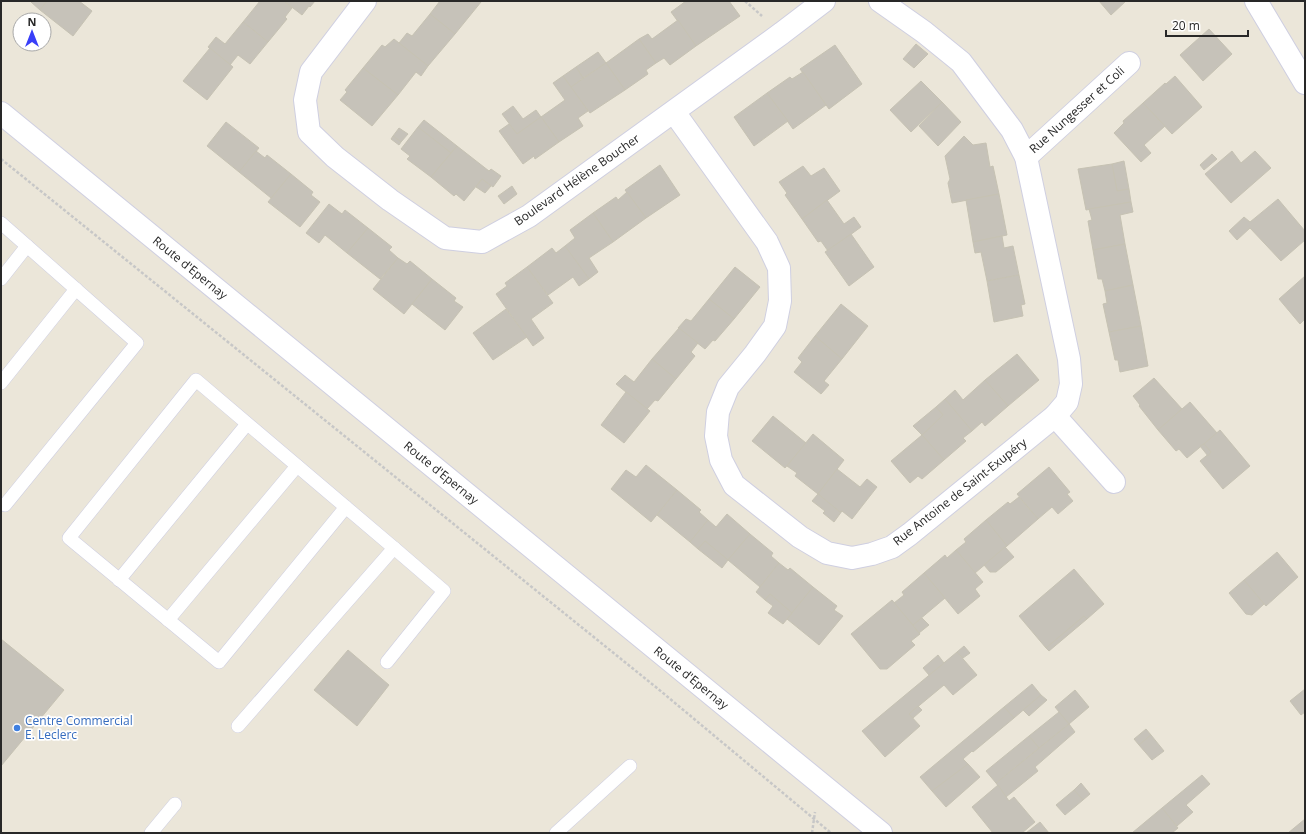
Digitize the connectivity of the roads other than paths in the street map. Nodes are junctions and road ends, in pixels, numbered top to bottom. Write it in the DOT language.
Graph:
graph roads {
  1 [pos="365,1"];
  2 [pos="824,1"];
  3 [pos="880,1"];
  4 [pos="1256,1"];
  5 [pos="1129,63"];
  6 [pos="1305,83"];
  7 [pos="674,112"];
  8 [pos="1,113"];
  9 [pos="1026,157"];
  10 [pos="1,224"];
  11 [pos="27,246"];
  12 [pos="1,279"];
  13 [pos="76,289"];
  14 [pos="1,383"];
  15 [pos="1055,416"];
  16 [pos="247,424"];
  17 [pos="296,466"];
  18 [pos="1114,482"];
  19 [pos="5,505"];
  20 [pos="346,507"];
  21 [pos="394,548"];
  22 [pos="119,580"];
  23 [pos="168,620"];
  24 [pos="387,662"];
  25 [pos="238,726"];
  26 [pos="630,766"];
  27 [pos="175,804"];
  28 [pos="152,833"];
  29 [pos="556,833"];
  30 [pos="881,833"];
  1 -- 7 [label="street, Boulevard Hélène Boucher"];
  2 -- 7 [label="street, Boulevard Hélène Boucher"];
  3 -- 9 [label="street, Rue Antoine de Saint-Exupéry"];
  4 -- 6 [label="street"];
  5 -- 9 [label="street, Rue Nungesser et Coli"];
  7 -- 15 [label="street, Rue Antoine de Saint-Exupéry"];
  8 -- 30 [label="street, Route d'Epernay"];
  9 -- 15 [label="street, Rue Antoine de Saint-Exupéry"];
  10 -- 11 [label="lane"];
  11 -- 12 [label="lane"];
  11 -- 13 [label="lane"];
  13 -- 14 [label="lane"];
  13 -- 19 [label="lane"];
  15 -- 18 [label="street"];
  16 -- 17 [label="lane"];
  16 -- 22 [label="lane"];
  16 -- 22 [label="lane"];
  17 -- 20 [label="lane"];
  17 -- 23 [label="lane"];
  20 -- 21 [label="lane"];
  20 -- 23 [label="lane"];
  21 -- 24 [label="lane"];
  21 -- 25 [label="lane"];
  22 -- 23 [label="lane"];
  26 -- 29 [label="lane"];
  27 -- 28 [label="lane"];
}
